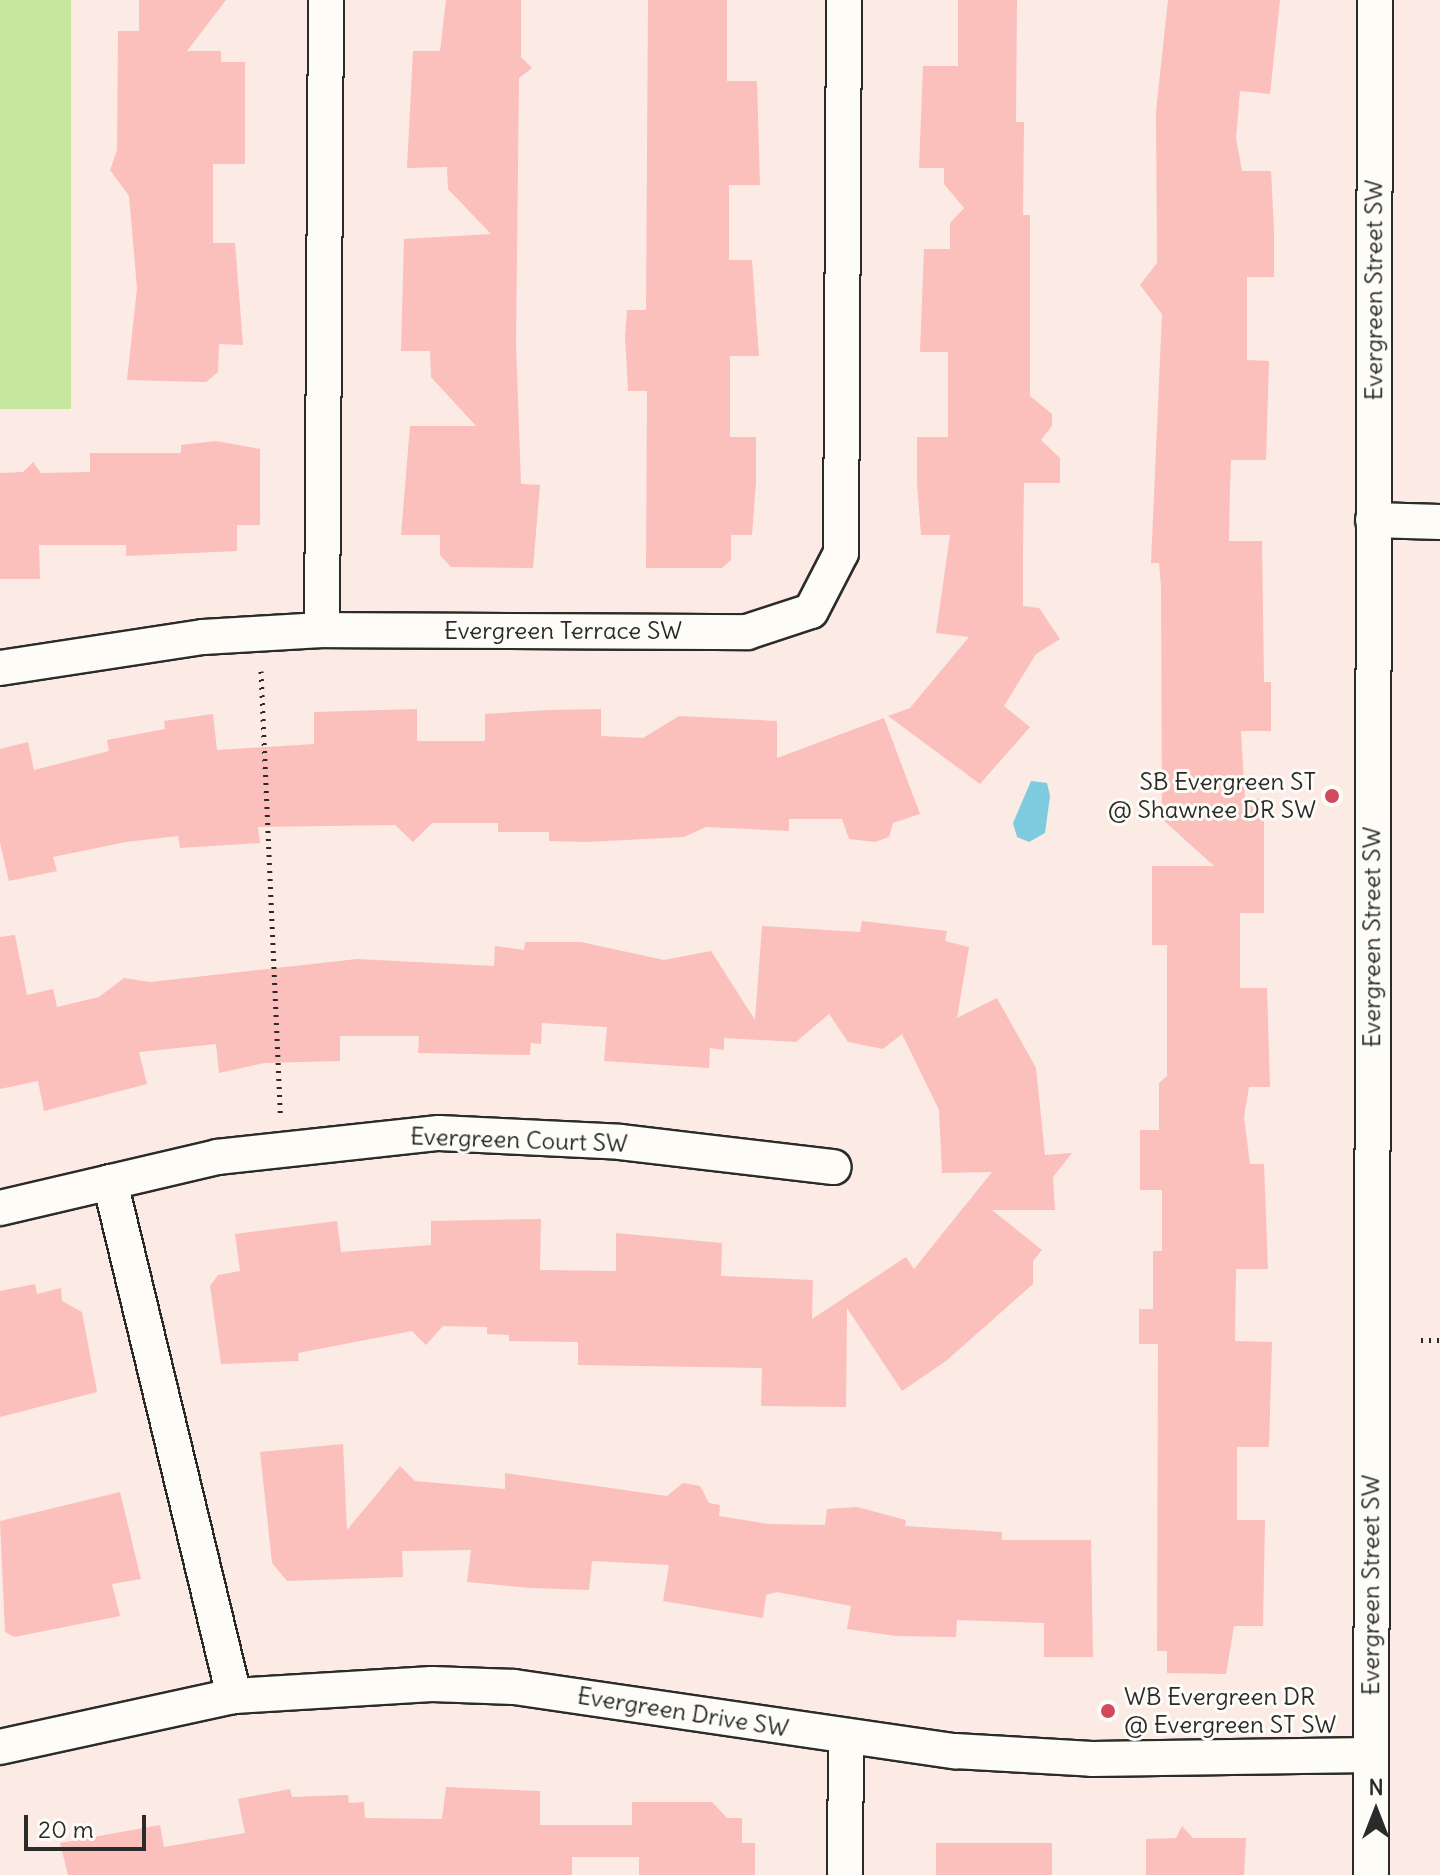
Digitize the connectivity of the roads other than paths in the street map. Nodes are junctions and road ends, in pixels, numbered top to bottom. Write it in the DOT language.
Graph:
graph roads {
  1 [pos="326,0"];
  2 [pos="844,0"];
  3 [pos="1375,0"];
  4 [pos="1373,520"];
  5 [pos="1440,522"];
  6 [pos="322,630"];
  7 [pos="0,668"];
  8 [pos="834,1167"];
  9 [pos="110,1182"];
  10 [pos="0,1208"];
  11 [pos="234,1696"];
  12 [pos="846,1737"];
  13 [pos="0,1747"];
  14 [pos="1371,1755"];
  15 [pos="845,1875"];
  16 [pos="1371,1875"];
  1 -- 6 [label="street"];
  2 -- 6 [label="street, Evergreen Terrace SW"];
  3 -- 4 [label="street, Evergreen Street SW"];
  4 -- 5 [label="street"];
  4 -- 14 [label="street, Evergreen Street SW"];
  6 -- 7 [label="street, Evergreen Terrace SW"];
  8 -- 9 [label="street, Evergreen Court SW"];
  9 -- 10 [label="street, Evergreen Court SW"];
  9 -- 11 [label="street"];
  11 -- 12 [label="street, Evergreen Drive SW"];
  11 -- 13 [label="street, Evergreen Drive SW"];
  12 -- 14 [label="street, Evergreen Drive SW"];
  12 -- 15 [label="street"];
  14 -- 16 [label="street, Evergreen Street SW"];
}
